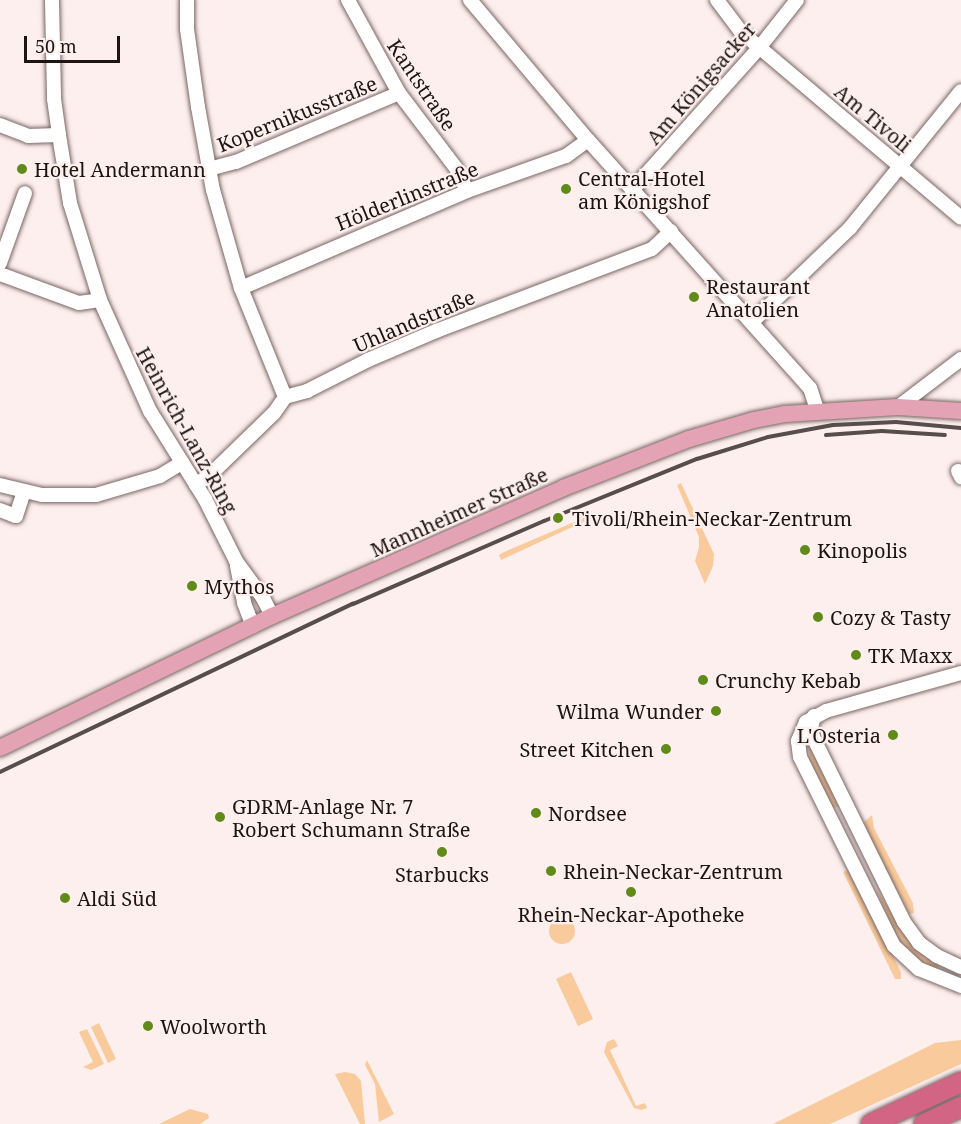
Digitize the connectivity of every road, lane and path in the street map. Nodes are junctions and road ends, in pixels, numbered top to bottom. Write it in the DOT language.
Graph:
graph roads {
  1 [pos="52,0"];
  2 [pos="187,0"];
  3 [pos="348,0"];
  4 [pos="470,0"];
  5 [pos="717,0"];
  6 [pos="797,0"];
  7 [pos="759,48"];
  8 [pos="961,91"];
  9 [pos="399,93"];
  10 [pos="0,125"];
  11 [pos="59,135"];
  12 [pos="588,140"];
  13 [pos="901,167"];
  14 [pos="209,169"];
  15 [pos="467,190"];
  16 [pos="632,190"];
  17 [pos="25,193"];
  18 [pos="961,218"];
  19 [pos="671,231"];
  20 [pos="0,263"];
  21 [pos="0,274"];
  22 [pos="241,288"];
  23 [pos="100,300"];
  24 [pos="752,322"];
  25 [pos="961,359"];
  26 [pos="285,397"];
  27 [pos="898,407"];
  28 [pos="961,411"];
  29 [pos="818,412"];
  30 [pos="182,463"];
  31 [pos="0,485"];
  32 [pos="196,485"];
  33 [pos="24,492"];
  34 [pos="0,510"];
  35 [pos="236,561"];
  36 [pos="272,616"];
  37 [pos="253,626"];
  38 [pos="961,673"];
  39 [pos="814,716"];
  40 [pos="0,748"];
  41 [pos="961,967"];
  42 [pos="961,986"];
  43 [pos="961,1082"];
  44 [pos="961,1107"];
  45 [pos="871,1124"];
  46 [pos="924,1124"];
  1 -- 11 [label="street, Heinrich-Lanz-Ring"];
  2 -- 14 [label="street"];
  3 -- 9 [label="street, Kantstraße"];
  4 -- 12 [label="street"];
  5 -- 7 [label="street, Am Tivoli"];
  6 -- 7 [label="street, Am Königsacker"];
  7 -- 13 [label="street, Am Tivoli"];
  7 -- 16 [label="street, Am Königsacker"];
  8 -- 13 [label="street"];
  9 -- 14 [label="street, Kopernikusstraße"];
  9 -- 15 [label="street, Kantstraße"];
  10 -- 11 [label="street"];
  11 -- 23 [label="street, Heinrich-Lanz-Ring"];
  12 -- 15 [label="street, Hölderlinstraße"];
  12 -- 16 [label="street"];
  13 -- 18 [label="street, Am Tivoli"];
  13 -- 24 [label="street"];
  14 -- 22 [label="street"];
  15 -- 22 [label="street, Hölderlinstraße"];
  16 -- 19 [label="street"];
  17 -- 20 [label="street"];
  19 -- 24 [label="street"];
  19 -- 26 [label="street, Uhlandstraße"];
  21 -- 23 [label="street"];
  22 -- 26 [label="street"];
  23 -- 30 [label="street, Heinrich-Lanz-Ring"];
  24 -- 29 [label="street"];
  25 -- 27 [label="street"];
  26 -- 32 [label="street"];
  27 -- 28 [label="main road, Mannheimer Straße"];
  27 -- 29 [label="main road, Mannheimer Straße"];
  29 -- 36 [label="main road, Mannheimer Straße"];
  30 -- 32 [label="street, Heinrich-Lanz-Ring"];
  30 -- 33 [label="street"];
  31 -- 33 [label="street"];
  32 -- 35 [label="street, Heinrich-Lanz-Ring"];
  33 -- 34 [label="street"];
  35 -- 36 [label="street, Heinrich-Lanz-Ring"];
  35 -- 37 [label="street, Heinrich-Lanz-Ring"];
  36 -- 37 [label="main road, Mannheimer Straße"];
  37 -- 40 [label="main road, Mannheimer Straße"];
  38 -- 39 [label="street"];
  39 -- 41 [label="street"];
  39 -- 42 [label="street"];
  43 -- 45 [label="highway"];
  44 -- 46 [label="highway"];
}
